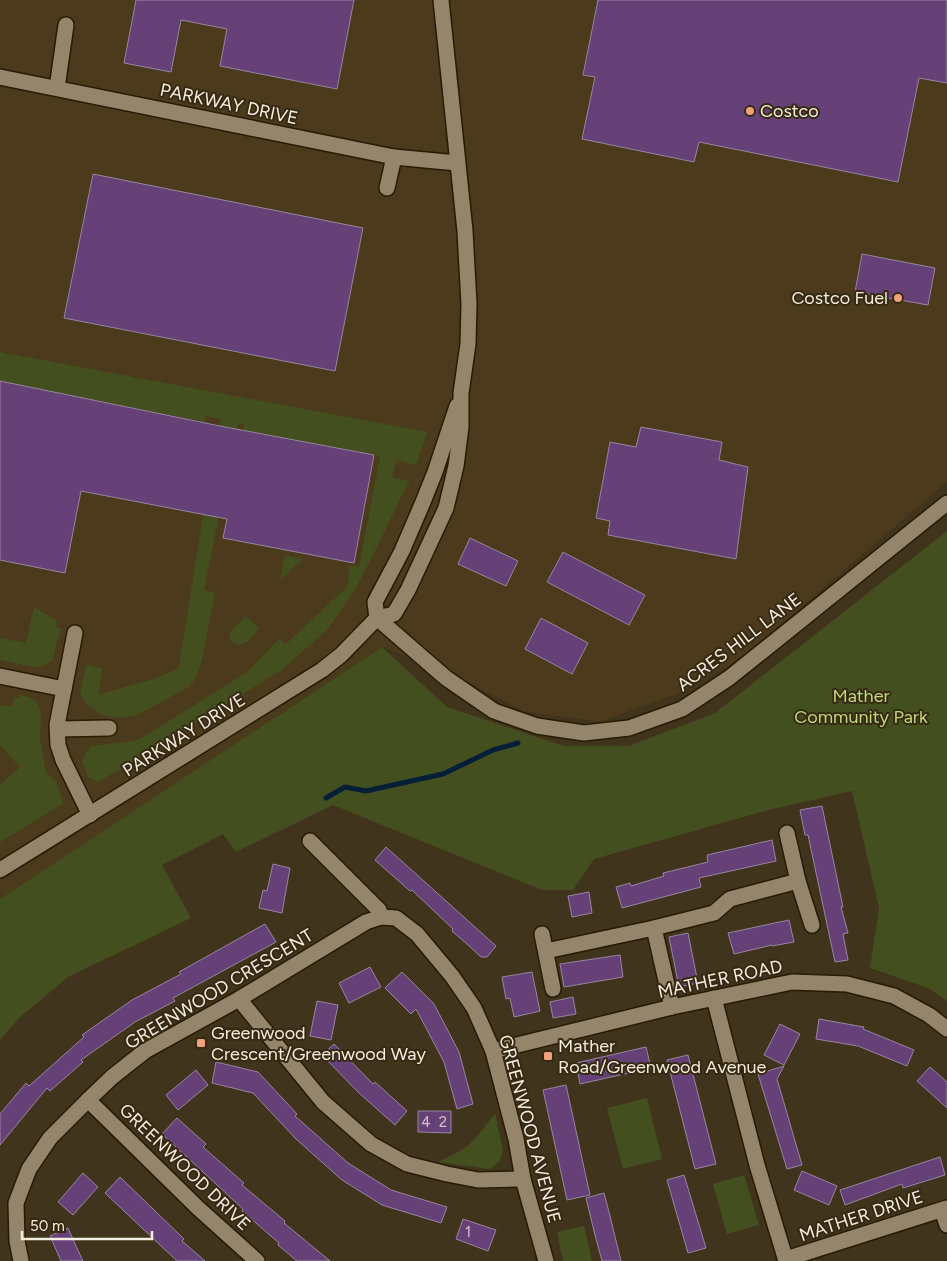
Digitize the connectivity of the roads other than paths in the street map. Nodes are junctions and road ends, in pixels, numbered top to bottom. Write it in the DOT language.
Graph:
graph roads {
  1 [pos="441,0"];
  2 [pos="66,25"];
  3 [pos="0,77"];
  4 [pos="57,88"];
  5 [pos="394,157"];
  6 [pos="458,163"];
  7 [pos="387,188"];
  8 [pos="461,393"];
  9 [pos="947,503"];
  10 [pos="376,618"];
  11 [pos="75,633"];
  12 [pos="0,676"];
  13 [pos="64,689"];
  14 [pos="110,728"];
  15 [pos="58,729"];
  16 [pos="90,815"];
  17 [pos="787,834"];
  18 [pos="310,841"];
  19 [pos="0,870"];
  20 [pos="798,881"];
  21 [pos="381,917"];
  22 [pos="812,925"];
  23 [pos="654,928"];
  24 [pos="542,934"];
  25 [pos="546,950"];
  26 [pos="553,989"];
  27 [pos="714,998"];
  28 [pos="239,999"];
  29 [pos="672,1007"];
  30 [pos="947,1029"];
  31 [pos="493,1051"];
  32 [pos="88,1100"];
  33 [pos="523,1179"];
  34 [pos="944,1209"];
  35 [pos="947,1225"];
  36 [pos="786,1260"];
  37 [pos="21,1261"];
  38 [pos="257,1261"];
  39 [pos="546,1261"];
  1 -- 6 [label="street, PARKWAY DRIVE"];
  2 -- 4 [label="street"];
  3 -- 4 [label="street, PARKWAY DRIVE"];
  4 -- 5 [label="street, PARKWAY DRIVE"];
  5 -- 6 [label="street, PARKWAY DRIVE"];
  5 -- 7 [label="street"];
  6 -- 8 [label="street, PARKWAY DRIVE"];
  8 -- 10 [label="street, PARKWAY DRIVE"];
  8 -- 10 [label="street, PARKWAY DRIVE"];
  9 -- 10 [label="street, ACRES HILL LANE"];
  10 -- 16 [label="street, PARKWAY DRIVE"];
  11 -- 13 [label="street"];
  12 -- 13 [label="street"];
  13 -- 15 [label="street"];
  14 -- 15 [label="street"];
  15 -- 16 [label="street"];
  16 -- 19 [label="street, PARKWAY DRIVE"];
  17 -- 20 [label="street"];
  18 -- 21 [label="street"];
  20 -- 22 [label="street"];
  20 -- 23 [label="street"];
  21 -- 28 [label="street, GREENWOOD CRESCENT"];
  21 -- 31 [label="street, GREENWOOD AVENUE"];
  23 -- 25 [label="street"];
  23 -- 29 [label="street"];
  24 -- 25 [label="street"];
  25 -- 26 [label="street"];
  27 -- 29 [label="street, MATHER ROAD"];
  27 -- 30 [label="street, MATHER ROAD"];
  27 -- 36 [label="street"];
  28 -- 32 [label="street, GREENWOOD CRESCENT"];
  28 -- 33 [label="street"];
  29 -- 31 [label="street, MATHER ROAD"];
  31 -- 33 [label="street, GREENWOOD AVENUE"];
  32 -- 37 [label="street, GREENWOOD CRESCENT"];
  32 -- 38 [label="street, GREENWOOD DRIVE"];
  33 -- 39 [label="street, GREENWOOD AVENUE"];
  34 -- 35 [label="street"];
  34 -- 36 [label="street, MATHER DRIVE"];
}
